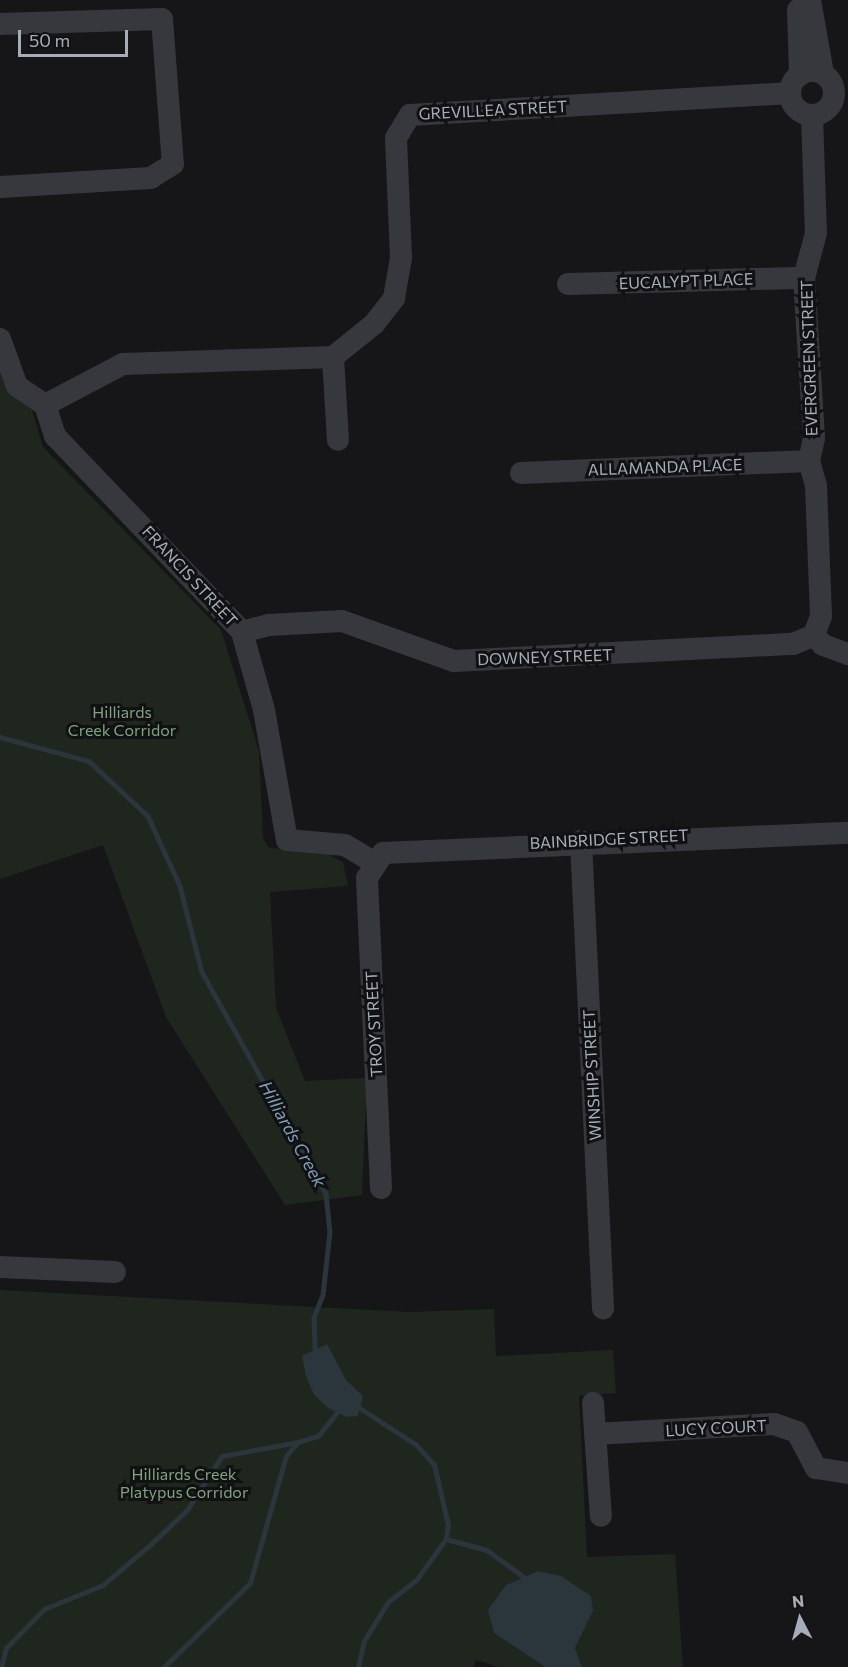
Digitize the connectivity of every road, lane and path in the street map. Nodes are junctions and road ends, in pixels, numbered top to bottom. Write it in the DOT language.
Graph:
graph roads {
  1 [pos="798,0"];
  2 [pos="810,0"];
  3 [pos="0,24"];
  4 [pos="795,84"];
  5 [pos="835,84"];
  6 [pos="812,115"];
  7 [pos="0,188"];
  8 [pos="804,278"];
  9 [pos="568,284"];
  10 [pos="0,339"];
  11 [pos="333,357"];
  12 [pos="45,405"];
  13 [pos="338,440"];
  14 [pos="809,461"];
  15 [pos="521,472"];
  16 [pos="242,632"];
  17 [pos="814,635"];
  18 [pos="848,654"];
  19 [pos="848,832"];
  20 [pos="581,841"];
  21 [pos="373,862"];
  22 [pos="381,1188"];
  23 [pos="0,1267"];
  24 [pos="115,1272"];
  25 [pos="603,1308"];
  26 [pos="593,1403"];
  27 [pos="595,1434"];
  28 [pos="848,1473"];
  29 [pos="601,1516"];
  1 -- 4 [label="street"];
  2 -- 5 [label="street"];
  3 -- 7 [label="street"];
  4 -- 5 [label="street"];
  4 -- 6 [label="street"];
  4 -- 11 [label="street, GREVILLEA STREET"];
  5 -- 6 [label="street"];
  6 -- 8 [label="street, EVERGREEN STREET"];
  8 -- 9 [label="street, EUCALYPT PLACE"];
  8 -- 14 [label="street, EVERGREEN STREET"];
  10 -- 12 [label="street"];
  11 -- 12 [label="street"];
  11 -- 13 [label="street"];
  12 -- 16 [label="street, FRANCIS STREET"];
  14 -- 15 [label="street, ALLAMANDA PLACE"];
  14 -- 17 [label="street, EVERGREEN STREET"];
  16 -- 17 [label="street, DOWNEY STREET"];
  16 -- 21 [label="street, FRANCIS STREET"];
  17 -- 18 [label="street"];
  19 -- 20 [label="street, BAINBRIDGE STREET"];
  20 -- 21 [label="street, BAINBRIDGE STREET"];
  20 -- 25 [label="street, WINSHIP STREET"];
  21 -- 22 [label="street, TROY STREET"];
  23 -- 24 [label="street"];
  26 -- 27 [label="street"];
  27 -- 28 [label="street, LUCY COURT"];
  27 -- 29 [label="street"];
}
